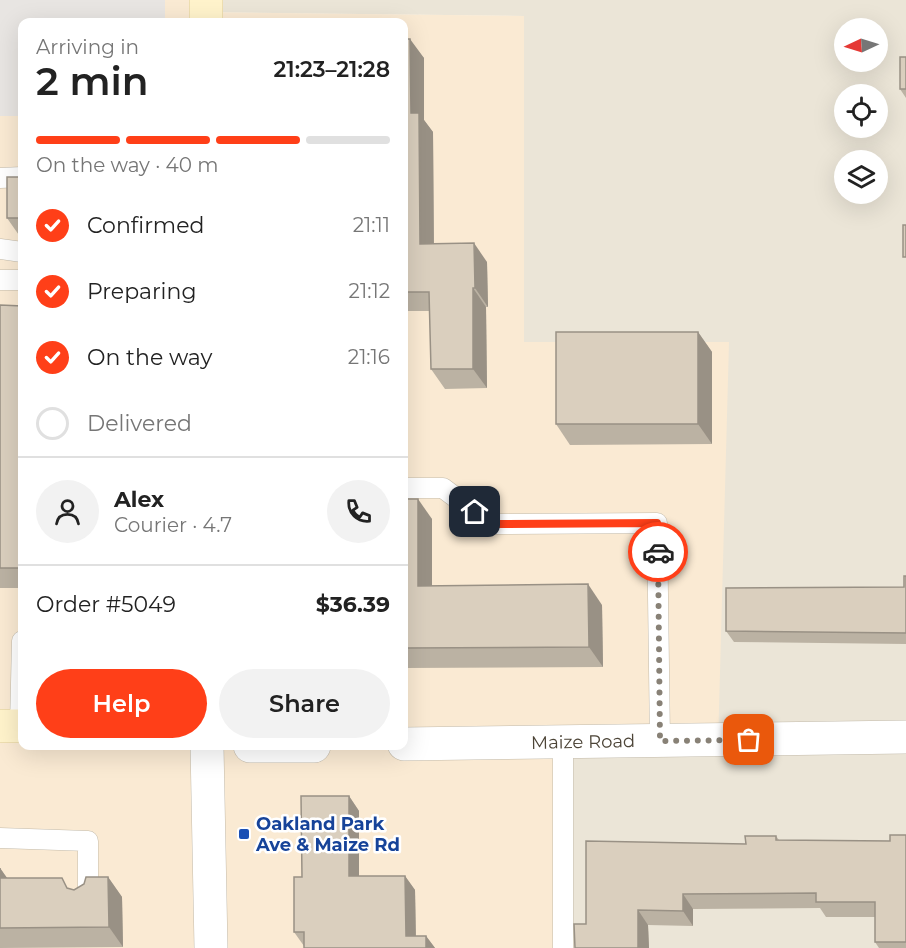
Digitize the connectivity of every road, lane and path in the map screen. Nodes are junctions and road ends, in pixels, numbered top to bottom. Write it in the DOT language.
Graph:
graph roads {
  1 [pos="206,0"];
  2 [pos="206,18"];
  3 [pos="18,167"];
  4 [pos="0,168"];
  5 [pos="18,177"];
  6 [pos="0,178"];
  7 [pos="0,249"];
  8 [pos="18,251"];
  9 [pos="0,280"];
  10 [pos="18,280"];
  11 [pos="408,488"];
  12 [pos="18,684"];
  13 [pos="14,726"];
  14 [pos="906,737"];
  15 [pos="660,741"];
  16 [pos="563,742"];
  17 [pos="408,744"];
  18 [pos="207,750"];
  19 [pos="0,838"];
  20 [pos="88,898"];
  21 [pos="211,948"];
  22 [pos="563,948"];
  1 -- 2 [label="street"];
  3 -- 4 [label="lane"];
  5 -- 6 [label="lane"];
  7 -- 8 [label="lane"];
  9 -- 10 [label="lane"];
  11 -- 15 [label="lane"];
  12 -- 13 [label="lane"];
  14 -- 15 [label="street, Maize Road"];
  15 -- 16 [label="street, Maize Road"];
  16 -- 17 [label="street, Maize Road"];
  16 -- 22 [label="lane"];
  18 -- 21 [label="street"];
  19 -- 20 [label="lane"];
}
